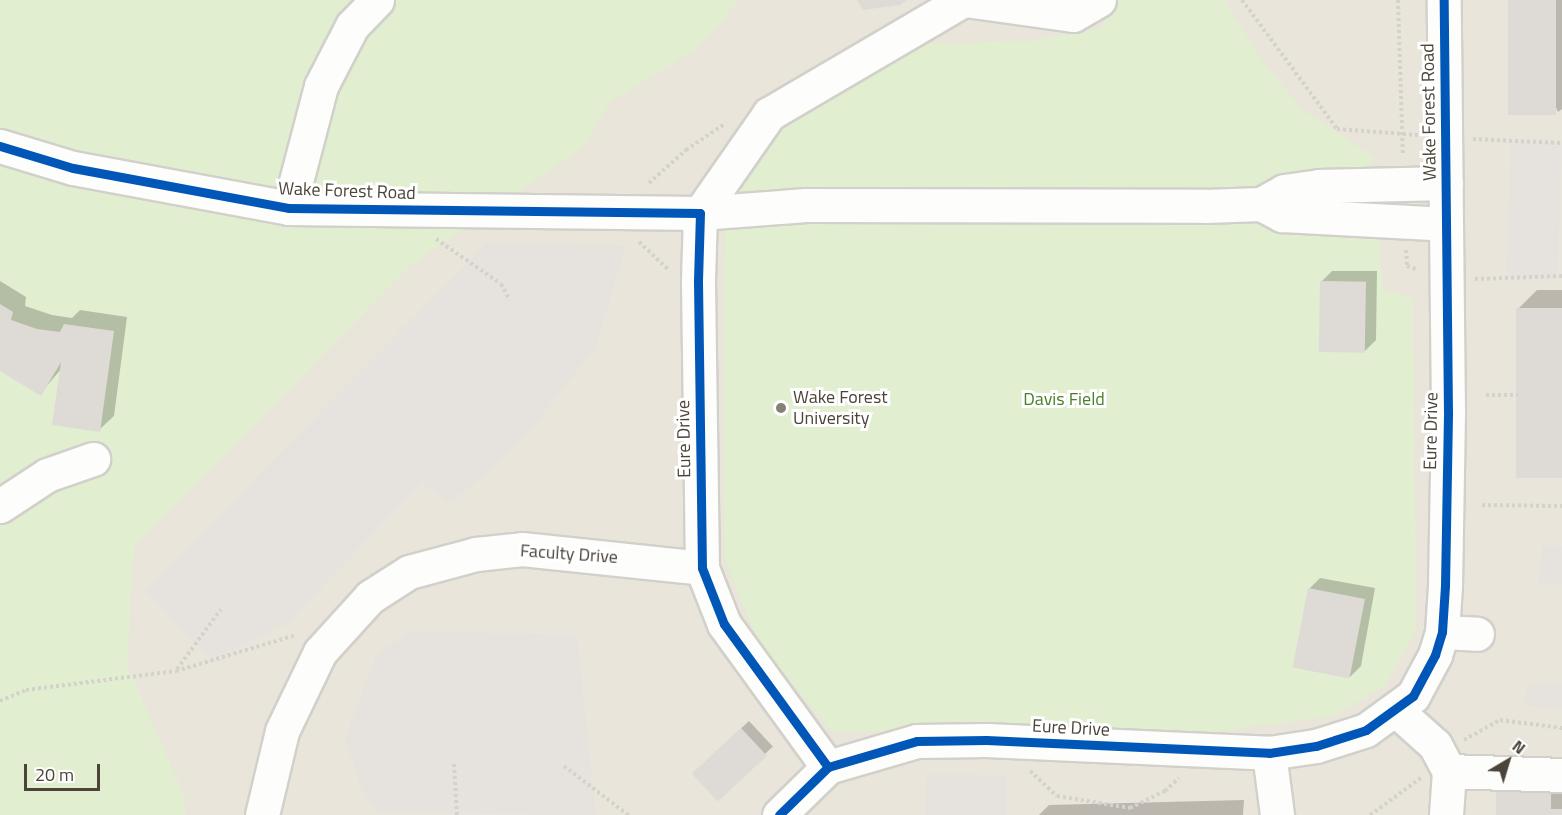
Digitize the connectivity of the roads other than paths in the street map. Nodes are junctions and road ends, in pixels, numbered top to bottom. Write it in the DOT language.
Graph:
graph roads {
  1 [pos="377,0"];
  2 [pos="964,0"];
  3 [pos="1099,0"];
  4 [pos="1444,0"];
  5 [pos="0,146"];
  6 [pos="1446,183"];
  7 [pos="1261,204"];
  8 [pos="289,208"];
  9 [pos="700,213"];
  10 [pos="1446,224"];
  11 [pos="93,459"];
  12 [pos="0,506"];
  13 [pos="702,568"];
  14 [pos="1442,632"];
  15 [pos="1477,634"];
  16 [pos="1396,711"];
  17 [pos="1269,753"];
  18 [pos="1454,757"];
  19 [pos="828,767"];
  20 [pos="1562,776"];
  21 [pos="262,815"];
  22 [pos="779,815"];
  23 [pos="1277,815"];
  24 [pos="1446,815"];
  1 -- 8 [label="street"];
  2 -- 3 [label="street"];
  2 -- 9 [label="street"];
  4 -- 6 [label="street, Wake Forest Road"];
  5 -- 8 [label="street, Wake Forest Road"];
  6 -- 7 [label="street"];
  6 -- 10 [label="street, Wake Forest Road"];
  7 -- 9 [label="street, Wake Forest Road"];
  7 -- 10 [label="street"];
  8 -- 9 [label="street, Wake Forest Road"];
  9 -- 13 [label="street, Eure Drive"];
  10 -- 14 [label="street, Eure Drive"];
  11 -- 12 [label="street"];
  13 -- 19 [label="street, Eure Drive"];
  13 -- 21 [label="street, Faculty Drive"];
  14 -- 15 [label="street"];
  14 -- 16 [label="street, Eure Drive"];
  16 -- 17 [label="street, Eure Drive"];
  16 -- 18 [label="street"];
  17 -- 19 [label="street, Eure Drive"];
  17 -- 23 [label="street"];
  18 -- 20 [label="street"];
  18 -- 24 [label="street"];
  19 -- 22 [label="street"];
}
